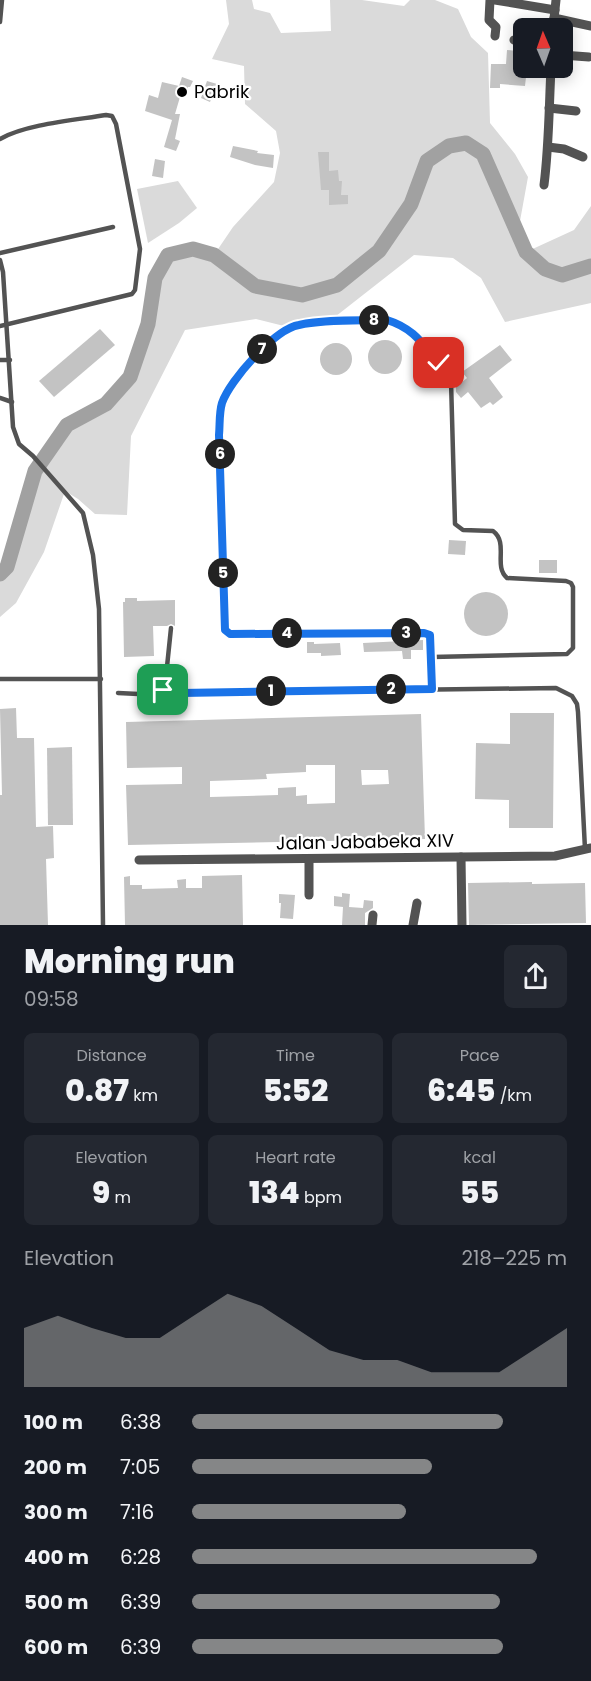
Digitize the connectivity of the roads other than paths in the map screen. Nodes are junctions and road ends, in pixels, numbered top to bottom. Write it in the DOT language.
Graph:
graph roads {
  1 [pos="2,0"];
  2 [pos="492,0"];
  3 [pos="514,2"];
  4 [pos="554,14"];
  5 [pos="0,22"];
  6 [pos="591,26"];
  7 [pos="495,36"];
  8 [pos="573,56"];
  9 [pos="589,57"];
  10 [pos="550,78"];
  11 [pos="549,108"];
  12 [pos="576,111"];
  13 [pos="0,139"];
  14 [pos="548,147"];
  15 [pos="583,157"];
  16 [pos="544,185"];
  17 [pos="112,227"];
  18 [pos="0,253"];
  19 [pos="0,260"];
  20 [pos="6,325"];
  21 [pos="0,326"];
  22 [pos="0,360"];
  23 [pos="10,360"];
  24 [pos="0,398"];
  25 [pos="12,402"];
  26 [pos="171,628"];
  27 [pos="432,657"];
  28 [pos="0,679"];
  29 [pos="101,679"];
  30 [pos="432,689"];
  31 [pos="118,693"];
  32 [pos="159,695"];
  33 [pos="588,848"];
  34 [pos="460,857"];
  35 [pos="309,859"];
  36 [pos="139,860"];
  37 [pos="309,895"];
  38 [pos="417,903"];
  39 [pos="103,925"];
  40 [pos="413,925"];
  41 [pos="462,925"];
  1 -- 5 [label="lane"];
  2 -- 3 [label="street"];
  2 -- 7 [label="street"];
  3 -- 4 [label="street"];
  4 -- 6 [label="street"];
  8 -- 9 [label="street"];
  10 -- 11 [label="street"];
  11 -- 12 [label="street"];
  11 -- 14 [label="street"];
  13 -- 20 [label="lane"];
  14 -- 15 [label="street"];
  14 -- 16 [label="street"];
  17 -- 18 [label="lane"];
  19 -- 20 [label="lane"];
  20 -- 21 [label="lane"];
  20 -- 23 [label="lane"];
  22 -- 23 [label="lane"];
  23 -- 25 [label="lane"];
  24 -- 25 [label="lane"];
  25 -- 29 [label="lane"];
  26 -- 32 [label="lane"];
  27 -- 27 [label="lane"];
  27 -- 30 [label="lane"];
  28 -- 29 [label="lane"];
  29 -- 39 [label="lane"];
  30 -- 32 [label="lane"];
  30 -- 33 [label="lane"];
  31 -- 32 [label="lane"];
  33 -- 34 [label="street, Jalan Jababeka XIV"];
  34 -- 35 [label="street, Jalan Jababeka XIV"];
  34 -- 41 [label="street"];
  35 -- 36 [label="street, Jalan Jababeka XIV"];
  35 -- 37 [label="street"];
  38 -- 40 [label="street"];
}
